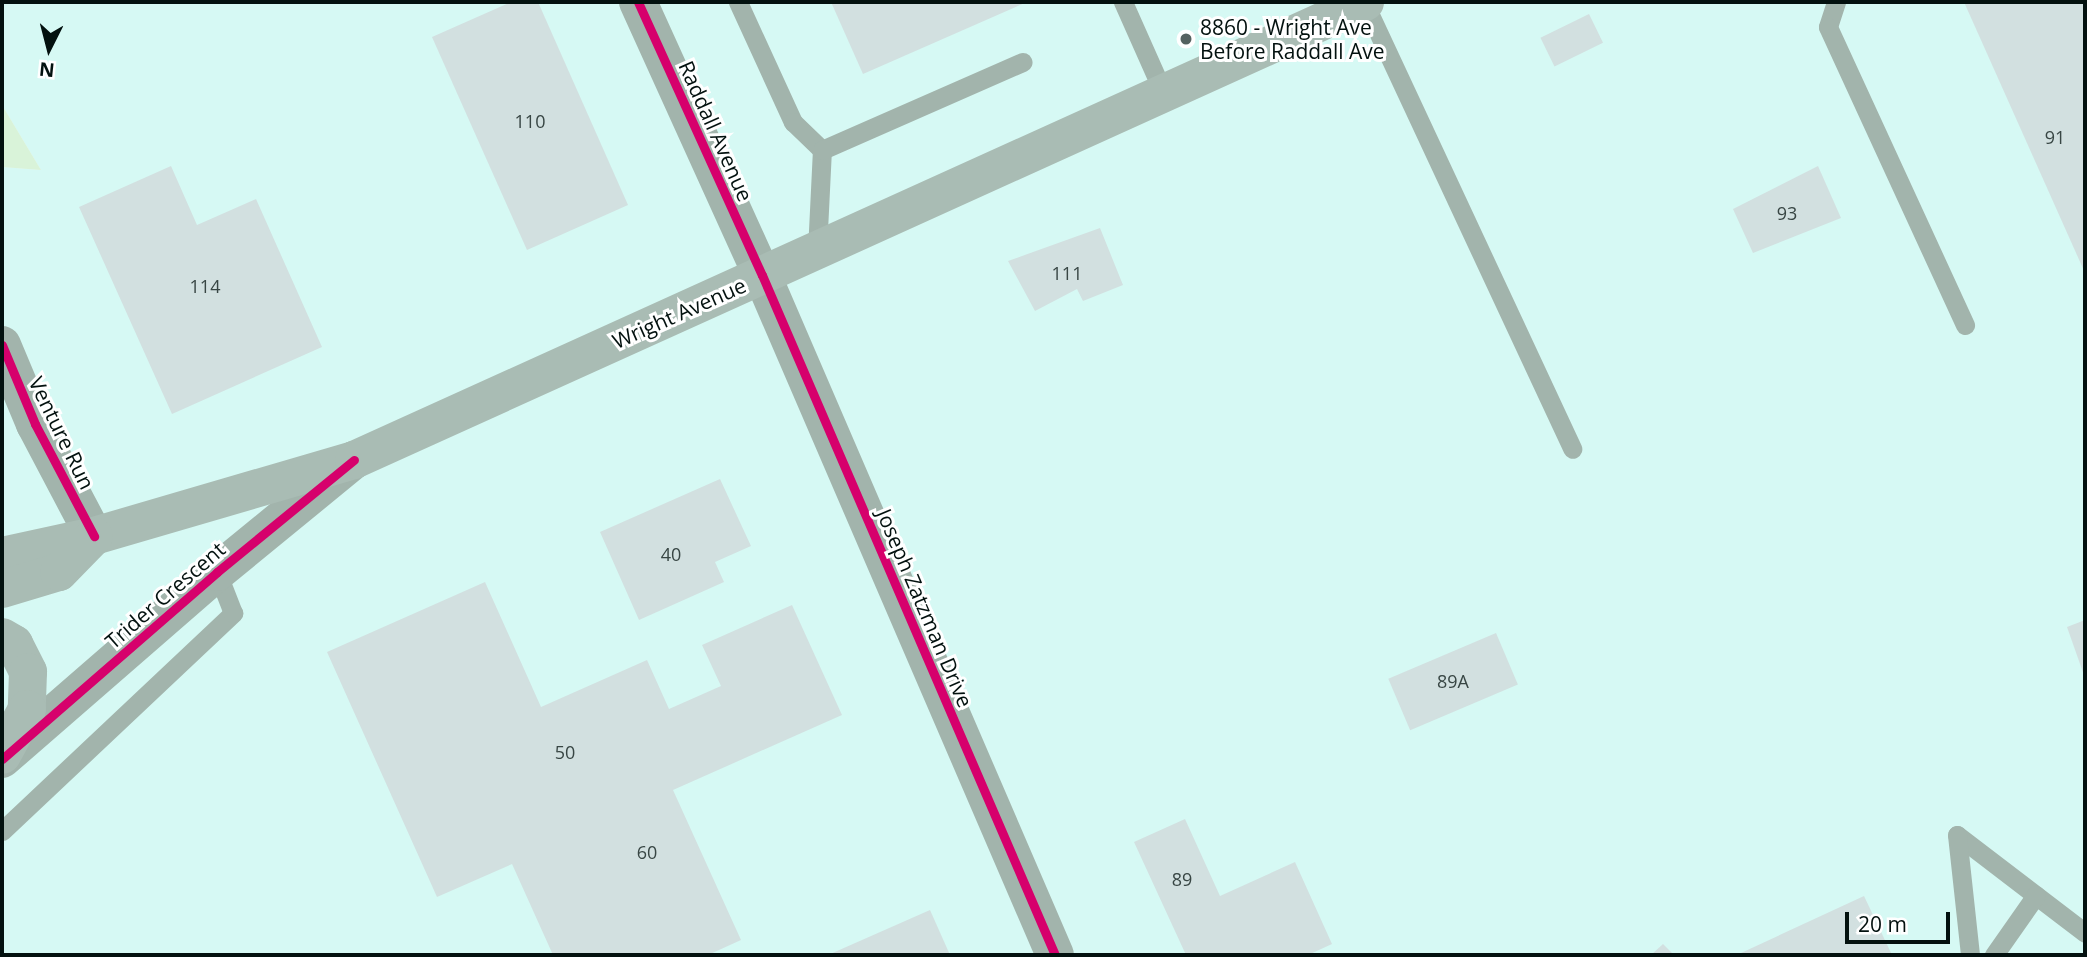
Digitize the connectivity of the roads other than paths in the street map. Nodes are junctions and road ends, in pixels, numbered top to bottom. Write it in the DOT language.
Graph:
graph roads {
  1 [pos="638,2"];
  2 [pos="738,2"];
  3 [pos="1123,2"];
  4 [pos="1364,2"];
  5 [pos="1836,2"];
  6 [pos="1022,62"];
  7 [pos="1163,92"];
  8 [pos="822,150"];
  9 [pos="817,251"];
  10 [pos="762,275"];
  11 [pos="1965,325"];
  12 [pos="2,345"];
  13 [pos="1572,449"];
  14 [pos="354,460"];
  15 [pos="94,536"];
  16 [pos="2,556"];
  17 [pos="217,572"];
  18 [pos="2,589"];
  19 [pos="2,637"];
  20 [pos="2,757"];
  21 [pos="2,831"];
  22 [pos="2036,895"];
  23 [pos="2085,933"];
  24 [pos="1055,955"];
  25 [pos="1970,955"];
  26 [pos="1994,955"];
  1 -- 10 [label="street, Raddall Avenue"];
  2 -- 8 [label="lane"];
  3 -- 7 [label="lane"];
  4 -- 7 [label="main road, Wright Avenue"];
  4 -- 13 [label="lane"];
  5 -- 11 [label="lane"];
  6 -- 8 [label="lane"];
  7 -- 9 [label="main road, Wright Avenue"];
  8 -- 9 [label="lane"];
  9 -- 10 [label="main road, Wright Avenue"];
  10 -- 14 [label="main road, Wright Avenue"];
  10 -- 24 [label="street, Joseph Zatzman Drive"];
  12 -- 15 [label="street, Venture Run"];
  14 -- 15 [label="main road, Wright Avenue"];
  14 -- 17 [label="street, Trider Crescent"];
  15 -- 16 [label="main road, Wright Avenue"];
  15 -- 18 [label="main road"];
  17 -- 20 [label="street, Trider Crescent"];
  17 -- 21 [label="lane"];
  19 -- 20 [label="main road"];
  22 -- 23 [label="lane"];
  22 -- 25 [label="lane"];
  22 -- 26 [label="lane"];
}
